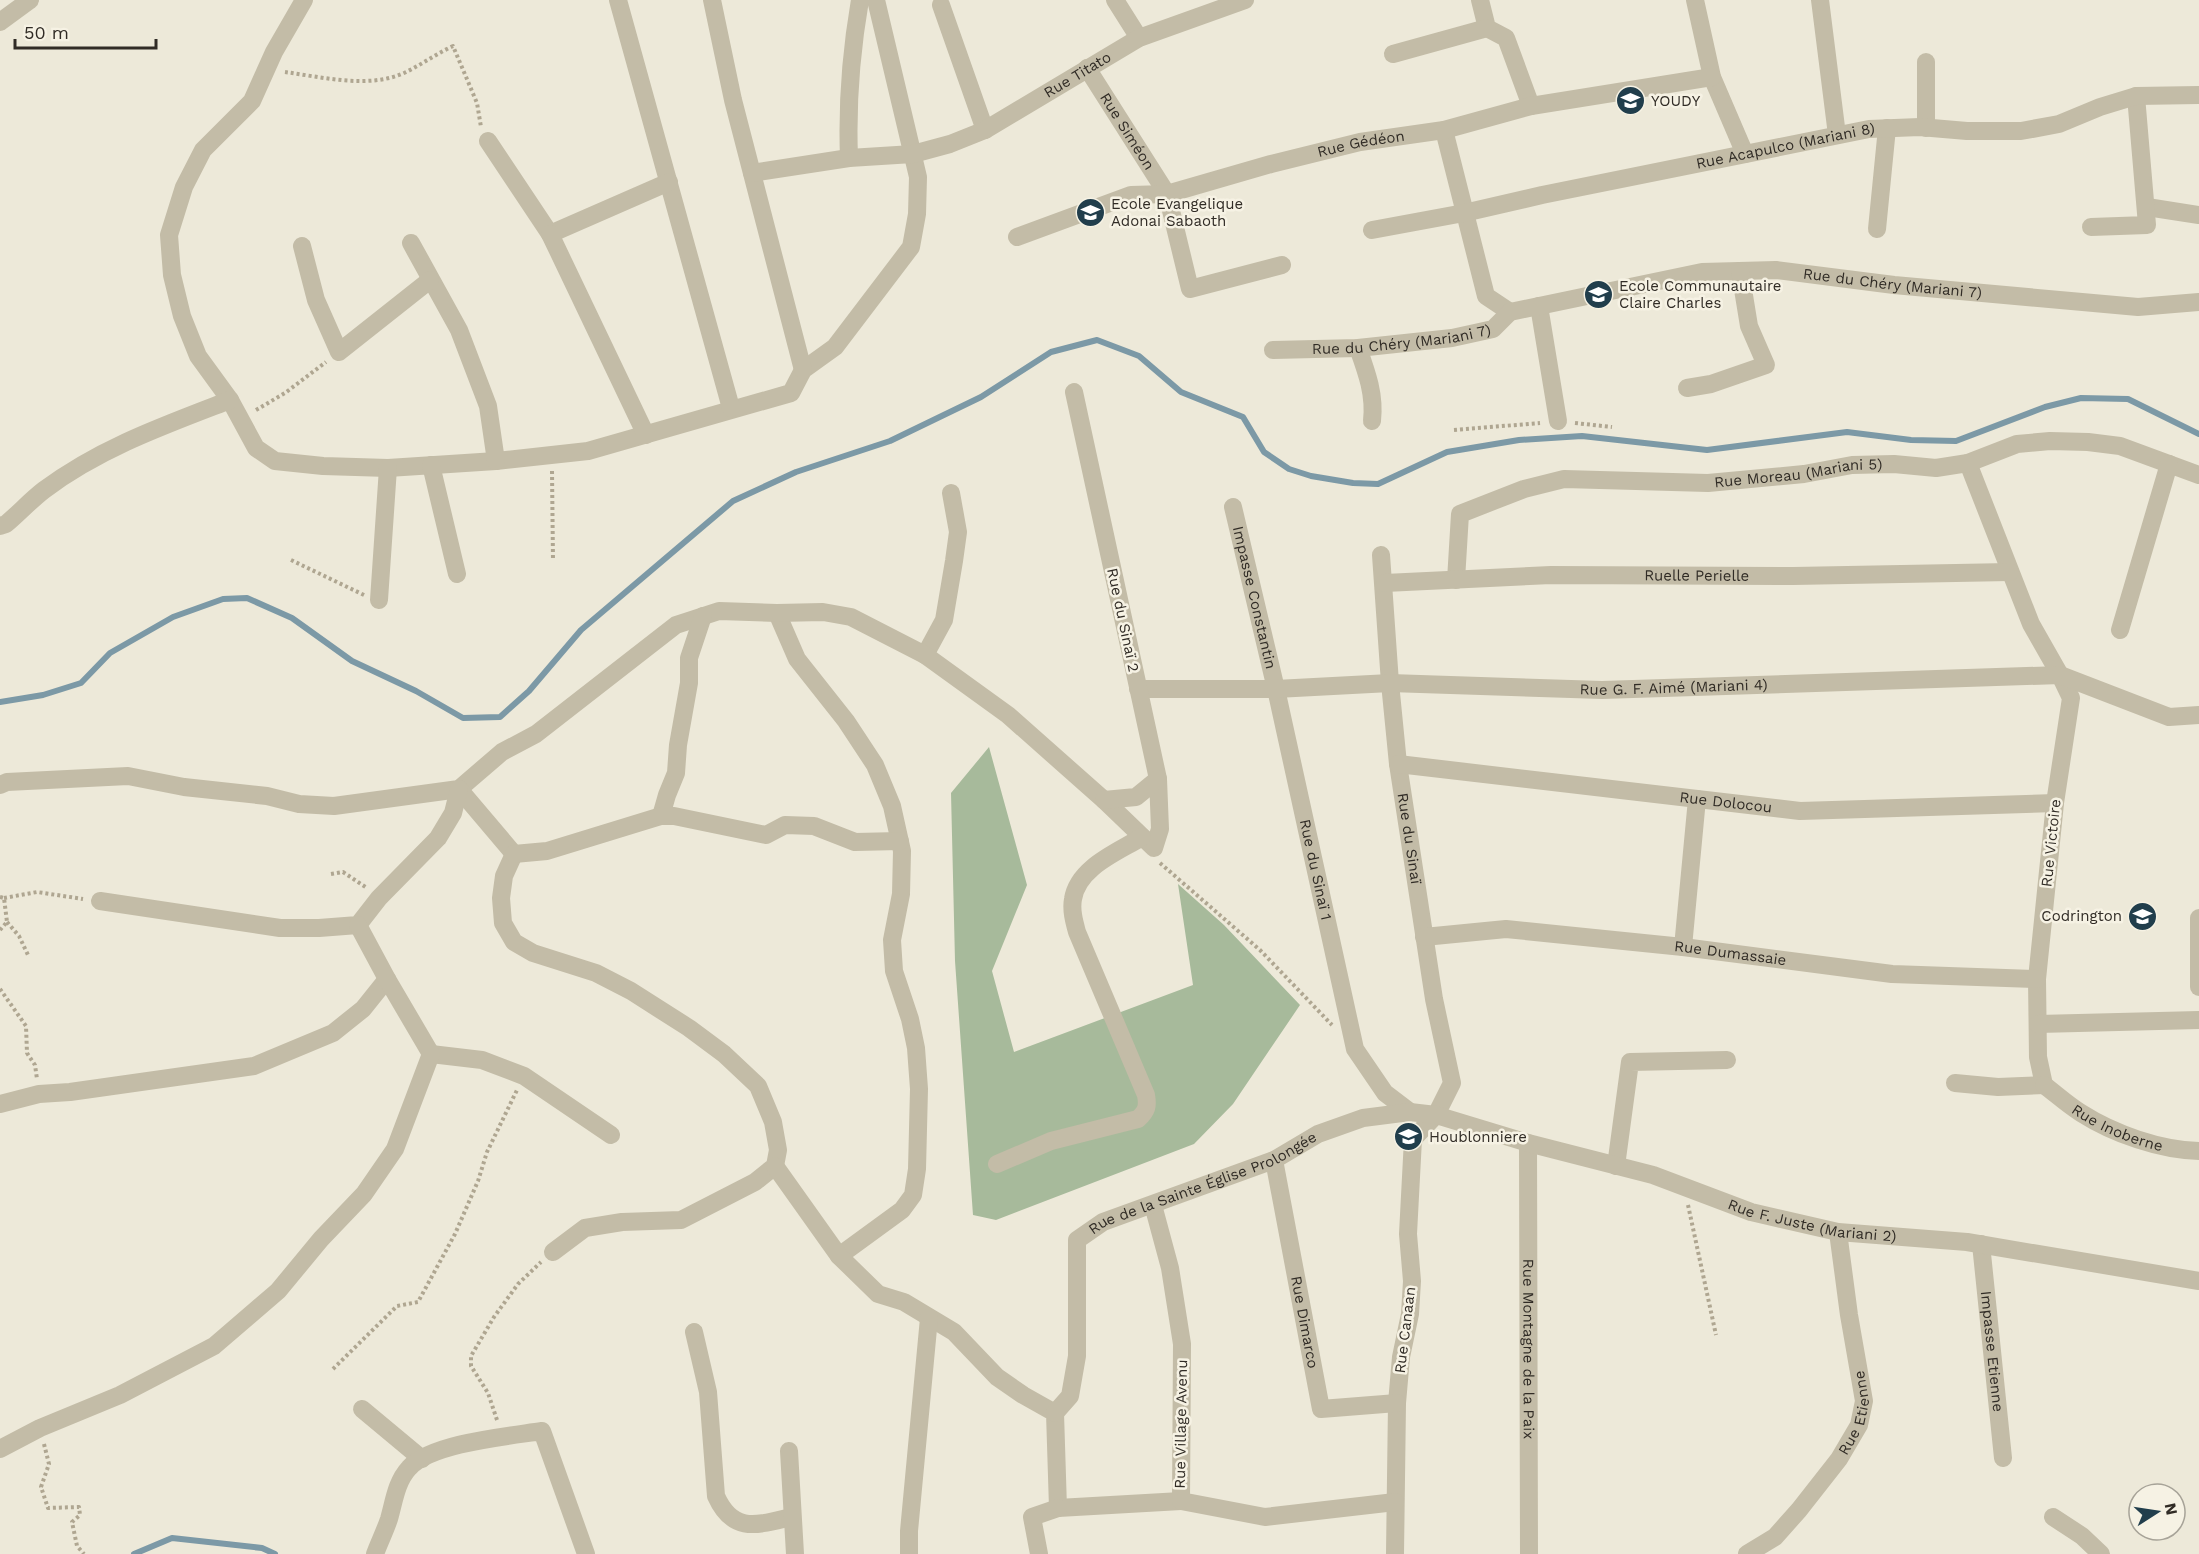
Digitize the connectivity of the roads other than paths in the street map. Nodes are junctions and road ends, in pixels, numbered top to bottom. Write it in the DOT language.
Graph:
graph roads {
  1 [pos="30,0"];
  2 [pos="304,0"];
  3 [pos="618,0"];
  4 [pos="712,0"];
  5 [pos="860,0"];
  6 [pos="876,0"];
  7 [pos="1245,0"];
  8 [pos="1480,0"];
  9 [pos="1695,0"];
  10 [pos="1820,0"];
  11 [pos="1121,2"];
  12 [pos="941,5"];
  13 [pos="0,22"];
  14 [pos="1487,28"];
  15 [pos="1139,38"];
  16 [pos="1393,54"];
  17 [pos="1926,62"];
  18 [pos="1087,68"];
  19 [pos="1712,77"];
  20 [pos="2199,95"];
  21 [pos="2136,96"];
  22 [pos="1531,106"];
  23 [pos="1887,128"];
  24 [pos="1926,128"];
  25 [pos="985,130"];
  26 [pos="1444,130"];
  27 [pos="1837,135"];
  28 [pos="488,141"];
  29 [pos="913,154"];
  30 [pos="1745,154"];
  31 [pos="849,158"];
  32 [pos="752,173"];
  33 [pos="669,182"];
  34 [pos="1167,194"];
  35 [pos="2147,207"];
  36 [pos="1464,213"];
  37 [pos="2199,215"];
  38 [pos="2091,227"];
  39 [pos="1877,229"];
  40 [pos="1372,230"];
  41 [pos="550,234"];
  42 [pos="1017,237"];
  43 [pos="411,243"];
  44 [pos="302,246"];
  45 [pos="1282,265"];
  46 [pos="1740,271"];
  47 [pos="430,280"];
  48 [pos="2199,302"];
  49 [pos="1539,306"];
  50 [pos="1510,312"];
  51 [pos="1358,348"];
  52 [pos="1273,350"];
  53 [pos="803,370"];
  54 [pos="1687,388"];
  55 [pos="1074,392"];
  56 [pos="230,400"];
  57 [pos="732,408"];
  58 [pos="1372,421"];
  59 [pos="1558,421"];
  60 [pos="646,435"];
  61 [pos="496,461"];
  62 [pos="1968,463"];
  63 [pos="2169,464"];
  64 [pos="431,465"];
  65 [pos="388,468"];
  66 [pos="2199,475"];
  67 [pos="951,494"];
  68 [pos="1233,507"];
  69 [pos="0,526"];
  70 [pos="1381,555"];
  71 [pos="2010,572"];
  72 [pos="457,574"];
  73 [pos="1456,580"];
  74 [pos="1385,583"];
  75 [pos="379,600"];
  76 [pos="777,613"];
  77 [pos="703,616"];
  78 [pos="2120,630"];
  79 [pos="925,656"];
  80 [pos="2060,675"];
  81 [pos="1390,683"];
  82 [pos="1138,689"];
  83 [pos="1276,689"];
  84 [pos="2199,715"];
  85 [pos="1398,764"];
  86 [pos="1158,779"];
  87 [pos="0,785"];
  88 [pos="459,789"];
  89 [pos="1697,799"];
  90 [pos="1104,800"];
  91 [pos="2055,803"];
  92 [pos="662,816"];
  93 [pos="900,841"];
  94 [pos="1148,843"];
  95 [pos="514,854"];
  96 [pos="100,901"];
  97 [pos="2199,918"];
  98 [pos="358,925"];
  99 [pos="1424,938"];
  100 [pos="1683,947"];
  101 [pos="387,979"];
  102 [pos="2037,979"];
  103 [pos="2199,987"];
  104 [pos="2199,1020"];
  105 [pos="2038,1024"];
  106 [pos="431,1054"];
  107 [pos="1727,1060"];
  108 [pos="1955,1083"];
  109 [pos="2044,1085"];
  110 [pos="0,1104"];
  111 [pos="1410,1112"];
  112 [pos="1436,1115"];
  113 [pos="611,1135"];
  114 [pos="1528,1143"];
  115 [pos="2199,1151"];
  116 [pos="1274,1160"];
  117 [pos="997,1164"];
  118 [pos="775,1166"];
  119 [pos="1616,1166"];
  120 [pos="1153,1205"];
  121 [pos="1838,1232"];
  122 [pos="1981,1244"];
  123 [pos="553,1252"];
  124 [pos="839,1256"];
  125 [pos="2199,1281"];
  126 [pos="929,1318"];
  127 [pos="694,1332"];
  128 [pos="1397,1402"];
  129 [pos="362,1409"];
  130 [pos="1055,1413"];
  131 [pos="0,1449"];
  132 [pos="789,1451"];
  133 [pos="2002,1458"];
  134 [pos="422,1460"];
  135 [pos="1181,1501"];
  136 [pos="1395,1502"];
  137 [pos="1058,1508"];
  138 [pos="792,1517"];
  139 [pos="2053,1517"];
  140 [pos="375,1554"];
  141 [pos="586,1554"];
  142 [pos="795,1554"];
  143 [pos="909,1554"];
  144 [pos="1039,1554"];
  145 [pos="1395,1554"];
  146 [pos="1529,1554"];
  147 [pos="1747,1554"];
  148 [pos="2101,1554"];
  1 -- 13 [label="street"];
  2 -- 56 [label="street"];
  3 -- 33 [label="street"];
  4 -- 32 [label="street"];
  5 -- 31 [label="street"];
  6 -- 29 [label="street"];
  7 -- 15 [label="street, Rue Titato"];
  8 -- 14 [label="street"];
  9 -- 19 [label="street"];
  10 -- 27 [label="street"];
  11 -- 15 [label="street"];
  12 -- 25 [label="street"];
  14 -- 16 [label="street"];
  14 -- 22 [label="street"];
  15 -- 18 [label="street, Rue Titato"];
  17 -- 24 [label="street"];
  18 -- 25 [label="street, Rue Titato"];
  18 -- 34 [label="street, Rue Siméon"];
  19 -- 22 [label="street, Rue Gédéon"];
  19 -- 30 [label="street"];
  20 -- 21 [label="street, Rue Acapulco (Mariani 8)"];
  21 -- 24 [label="street, Rue Acapulco (Mariani 8)"];
  21 -- 35 [label="street"];
  22 -- 26 [label="street, Rue Gédéon"];
  23 -- 24 [label="street, Rue Acapulco (Mariani 8)"];
  23 -- 27 [label="street, Rue Acapulco (Mariani 8)"];
  23 -- 39 [label="street"];
  25 -- 29 [label="street, Rue Titato"];
  26 -- 34 [label="street, Rue Gédéon"];
  26 -- 36 [label="street"];
  27 -- 30 [label="street, Rue Acapulco (Mariani 8)"];
  28 -- 41 [label="street"];
  29 -- 31 [label="street, Rue Titato"];
  29 -- 53 [label="street"];
  30 -- 36 [label="street, Rue Acapulco (Mariani 8)"];
  31 -- 32 [label="street, Rue Titato"];
  32 -- 53 [label="street"];
  33 -- 41 [label="street"];
  33 -- 57 [label="street"];
  34 -- 42 [label="street, Rue Gédéon"];
  34 -- 45 [label="street, Rue Siméon"];
  35 -- 37 [label="street"];
  35 -- 38 [label="street"];
  36 -- 40 [label="street, Rue Acapulco (Mariani 8)"];
  36 -- 50 [label="street"];
  41 -- 60 [label="street"];
  43 -- 47 [label="street"];
  44 -- 47 [label="street"];
  46 -- 48 [label="street, Rue du Chéry (Mariani 7)"];
  46 -- 49 [label="street, Rue du Chéry (Mariani 7)"];
  46 -- 54 [label="street"];
  47 -- 61 [label="street"];
  49 -- 50 [label="street, Rue du Chéry (Mariani 7)"];
  49 -- 59 [label="street"];
  50 -- 51 [label="street, Rue du Chéry (Mariani 7)"];
  51 -- 52 [label="street, Rue du Chéry (Mariani 7)"];
  51 -- 58 [label="street"];
  53 -- 57 [label="street"];
  55 -- 82 [label="street, Rue du Sinaï 2"];
  56 -- 65 [label="street"];
  56 -- 69 [label="street"];
  57 -- 60 [label="street"];
  60 -- 61 [label="street"];
  61 -- 64 [label="street"];
  62 -- 63 [label="street, Rue Moreau (Mariani 5)"];
  62 -- 71 [label="street, Rue Victoire"];
  62 -- 73 [label="street, Rue Moreau (Mariani 5)"];
  63 -- 66 [label="street, Rue Moreau (Mariani 5)"];
  63 -- 78 [label="street"];
  64 -- 65 [label="street"];
  64 -- 72 [label="street"];
  65 -- 75 [label="street"];
  67 -- 79 [label="street"];
  68 -- 83 [label="street, Impasse Constantin"];
  70 -- 74 [label="street, Rue du Sinaï"];
  71 -- 73 [label="street, Ruelle Perielle"];
  71 -- 80 [label="street, Rue Victoire"];
  73 -- 74 [label="street, Ruelle Perielle"];
  74 -- 81 [label="street, Rue du Sinaï"];
  76 -- 77 [label="street"];
  76 -- 79 [label="street"];
  76 -- 93 [label="street"];
  77 -- 88 [label="street"];
  77 -- 92 [label="street"];
  79 -- 90 [label="street"];
  80 -- 81 [label="street, Rue G. F. Aimé (Mariani 4)"];
  80 -- 84 [label="street, Rue G. F. Aimé (Mariani 4)"];
  80 -- 91 [label="street, Rue Victoire"];
  81 -- 83 [label="street, Rue G. F. Aimé (Mariani 4)"];
  81 -- 85 [label="street, Rue du Sinaï"];
  82 -- 83 [label="street, Rue G. F. Aimé (Mariani 4)"];
  82 -- 86 [label="street, Rue du Sinaï 2"];
  83 -- 111 [label="street, Rue du Sinaï 1"];
  85 -- 89 [label="street, Rue Dolocou"];
  85 -- 99 [label="street, Rue du Sinaï"];
  86 -- 90 [label="street"];
  86 -- 94 [label="street, Rue du Sinaï 2"];
  87 -- 88 [label="street"];
  88 -- 95 [label="street"];
  88 -- 98 [label="street"];
  89 -- 91 [label="street, Rue Dolocou"];
  89 -- 100 [label="street"];
  90 -- 94 [label="street"];
  91 -- 102 [label="street, Rue Victoire"];
  92 -- 93 [label="street"];
  92 -- 95 [label="street"];
  93 -- 124 [label="street"];
  94 -- 117 [label="street"];
  95 -- 118 [label="street"];
  96 -- 98 [label="street"];
  97 -- 103 [label="street"];
  98 -- 101 [label="street"];
  99 -- 100 [label="street, Rue Dumassaie"];
  99 -- 112 [label="street, Rue du Sinaï"];
  100 -- 102 [label="street, Rue Dumassaie"];
  101 -- 106 [label="street"];
  101 -- 110 [label="street"];
  102 -- 105 [label="street, Rue Victoire"];
  104 -- 105 [label="street"];
  105 -- 109 [label="street, Rue Victoire"];
  106 -- 113 [label="street"];
  106 -- 131 [label="street"];
  107 -- 119 [label="street"];
  108 -- 109 [label="street"];
  109 -- 115 [label="street, Rue Inoberne"];
  111 -- 112 [label="street, Rue de la Sainte Église Prolongée"];
  111 -- 116 [label="street, Rue de la Sainte Église Prolongée"];
  112 -- 114 [label="street, Rue F. Juste (Mariani 2)"];
  112 -- 128 [label="street, Rue Canaan"];
  114 -- 119 [label="street, Rue F. Juste (Mariani 2)"];
  114 -- 146 [label="street, Rue Montagne de la Paix"];
  116 -- 120 [label="street, Rue de la Sainte Église Prolongée"];
  116 -- 128 [label="street, Rue Dimarco"];
  118 -- 123 [label="street"];
  118 -- 124 [label="street"];
  119 -- 121 [label="street, Rue F. Juste (Mariani 2)"];
  120 -- 130 [label="street, Rue de la Sainte Église Prolongée"];
  120 -- 135 [label="street, Rue Village Avenu"];
  121 -- 122 [label="street, Rue F. Juste (Mariani 2)"];
  121 -- 147 [label="street, Rue Etienne"];
  122 -- 125 [label="street, Rue F. Juste (Mariani 2)"];
  122 -- 133 [label="street, Impasse Etienne"];
  124 -- 126 [label="street"];
  126 -- 130 [label="street"];
  126 -- 143 [label="street"];
  127 -- 138 [label="street"];
  128 -- 136 [label="street, Rue Canaan"];
  129 -- 134 [label="street"];
  130 -- 137 [label="street"];
  132 -- 138 [label="street"];
  134 -- 140 [label="street"];
  134 -- 141 [label="street"];
  135 -- 136 [label="street, Rue Village Avenu"];
  135 -- 137 [label="street"];
  136 -- 145 [label="street, Rue Canaan"];
  137 -- 144 [label="street"];
  138 -- 142 [label="street"];
  139 -- 148 [label="street"];
}
